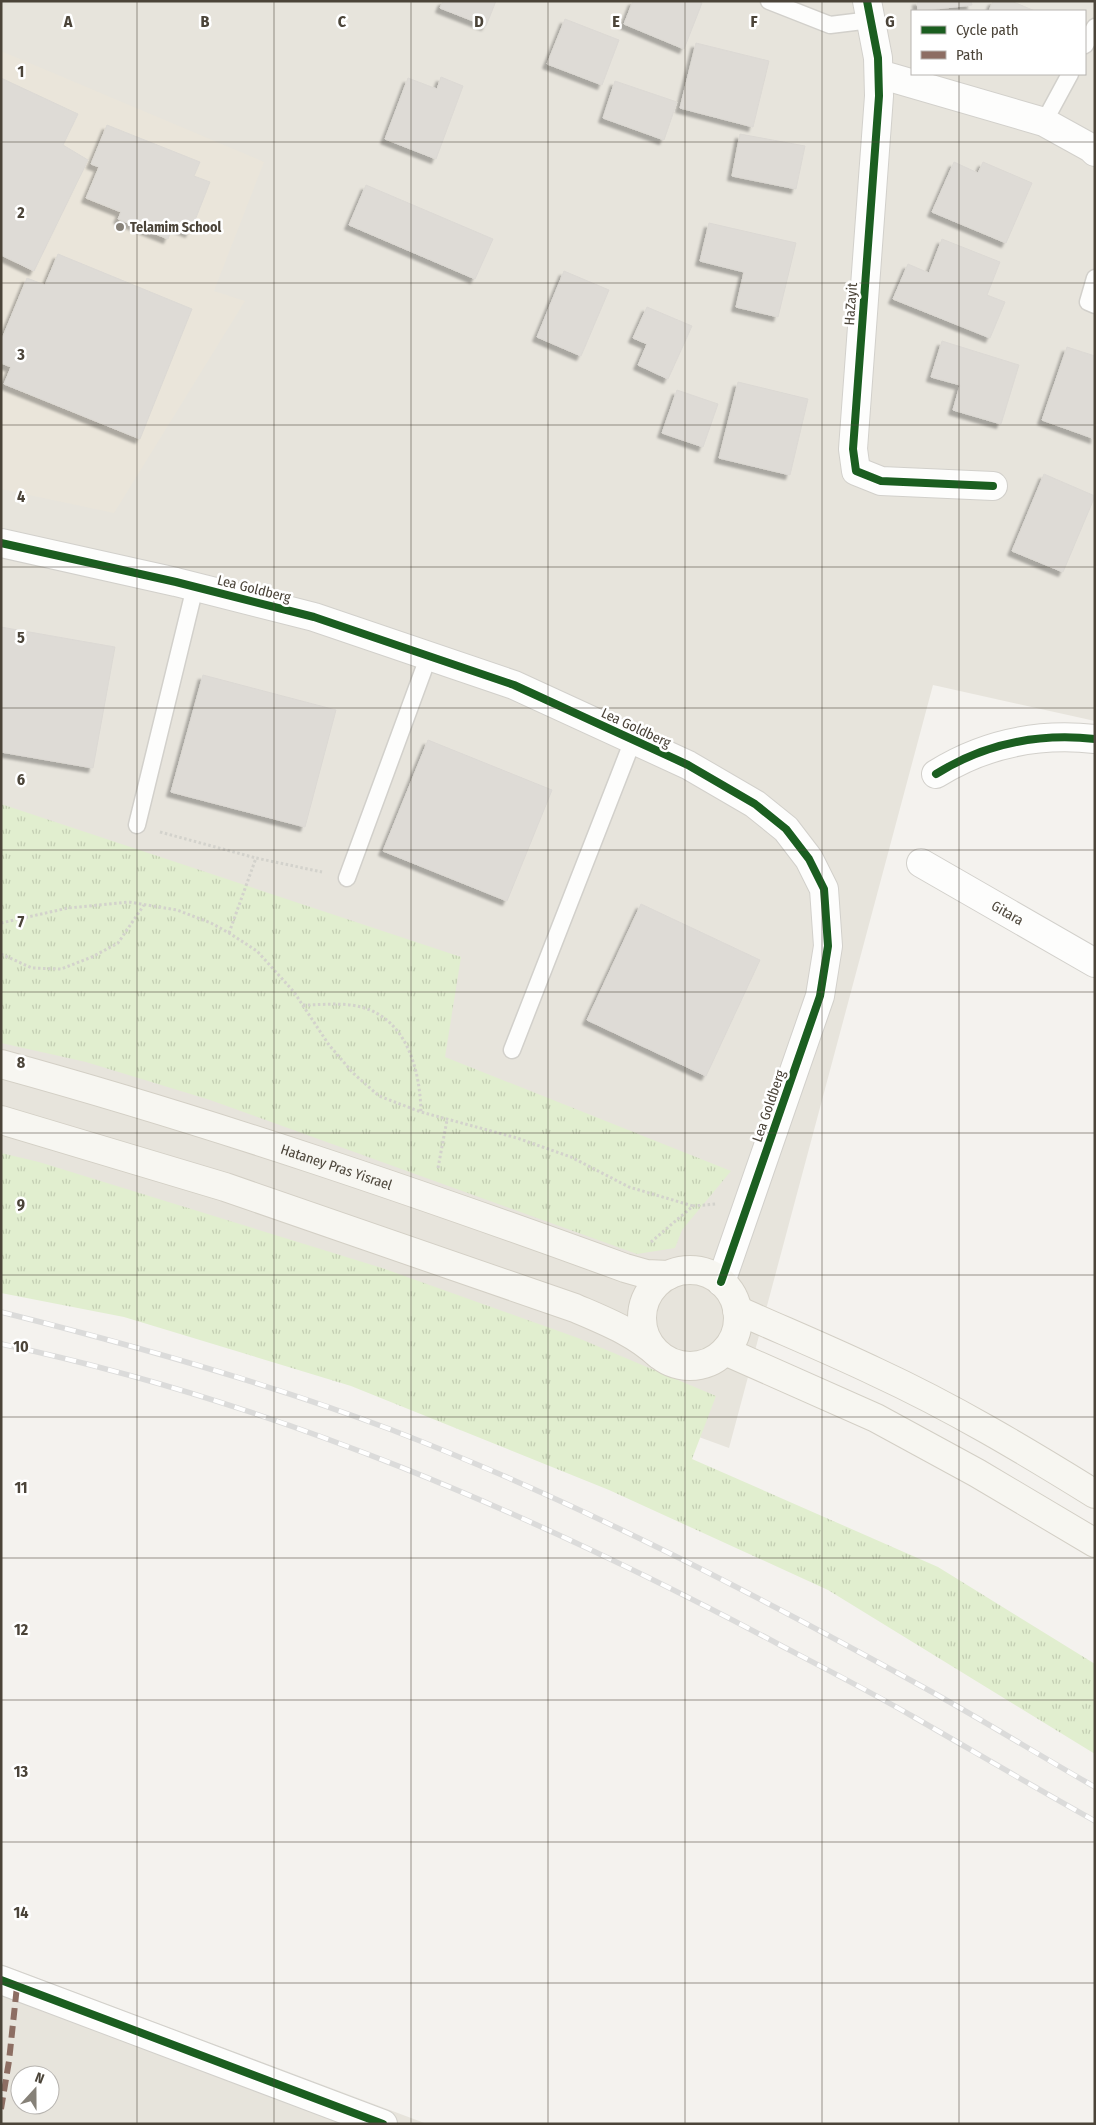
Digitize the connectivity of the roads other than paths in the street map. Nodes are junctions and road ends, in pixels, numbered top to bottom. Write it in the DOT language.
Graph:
graph roads {
  1 [pos="769,1"];
  2 [pos="869,11"];
  3 [pos="1095,27"];
  4 [pos="1086,43"];
  5 [pos="879,74"];
  6 [pos="1069,75"];
  7 [pos="1044,122"];
  8 [pos="1095,152"];
  9 [pos="1095,278"];
  10 [pos="1095,305"];
  11 [pos="993,486"];
  12 [pos="1,543"];
  13 [pos="195,587"];
  14 [pos="429,655"];
  15 [pos="633,740"];
  16 [pos="1095,740"];
  17 [pos="936,774"];
  18 [pos="137,826"];
  19 [pos="921,863"];
  20 [pos="347,878"];
  21 [pos="1095,963"];
  22 [pos="512,1050"];
  23 [pos="1,1064"];
  24 [pos="1,1120"];
  25 [pos="669,1275"];
  26 [pos="721,1282"];
  27 [pos="737,1310"];
  28 [pos="725,1351"];
  29 [pos="659,1355"];
  30 [pos="1095,1494"];
  31 [pos="1095,1543"];
  32 [pos="1,1980"];
  33 [pos="383,2124"];
  1 -- 2 [label="lane"];
  2 -- 5 [label="street, HaZayit"];
  3 -- 4 [label="lane"];
  5 -- 7 [label="street"];
  5 -- 11 [label="street, HaZayit"];
  6 -- 7 [label="lane"];
  7 -- 8 [label="street"];
  9 -- 10 [label="lane"];
  12 -- 13 [label="street, Lea Goldberg"];
  13 -- 14 [label="street, Lea Goldberg"];
  13 -- 18 [label="lane"];
  14 -- 15 [label="street, Lea Goldberg"];
  14 -- 20 [label="lane"];
  15 -- 22 [label="lane"];
  15 -- 26 [label="street, Lea Goldberg"];
  16 -- 17 [label="street"];
  19 -- 21 [label="street, Gitara"];
  23 -- 25 [label="main road, Hataney Pras Yisrael"];
  24 -- 29 [label="main road"];
  25 -- 26 [label="main road"];
  25 -- 29 [label="main road"];
  26 -- 27 [label="main road"];
  27 -- 28 [label="main road"];
  27 -- 30 [label="main road"];
  28 -- 29 [label="main road"];
  28 -- 31 [label="main road"];
  32 -- 33 [label="street"];
}
